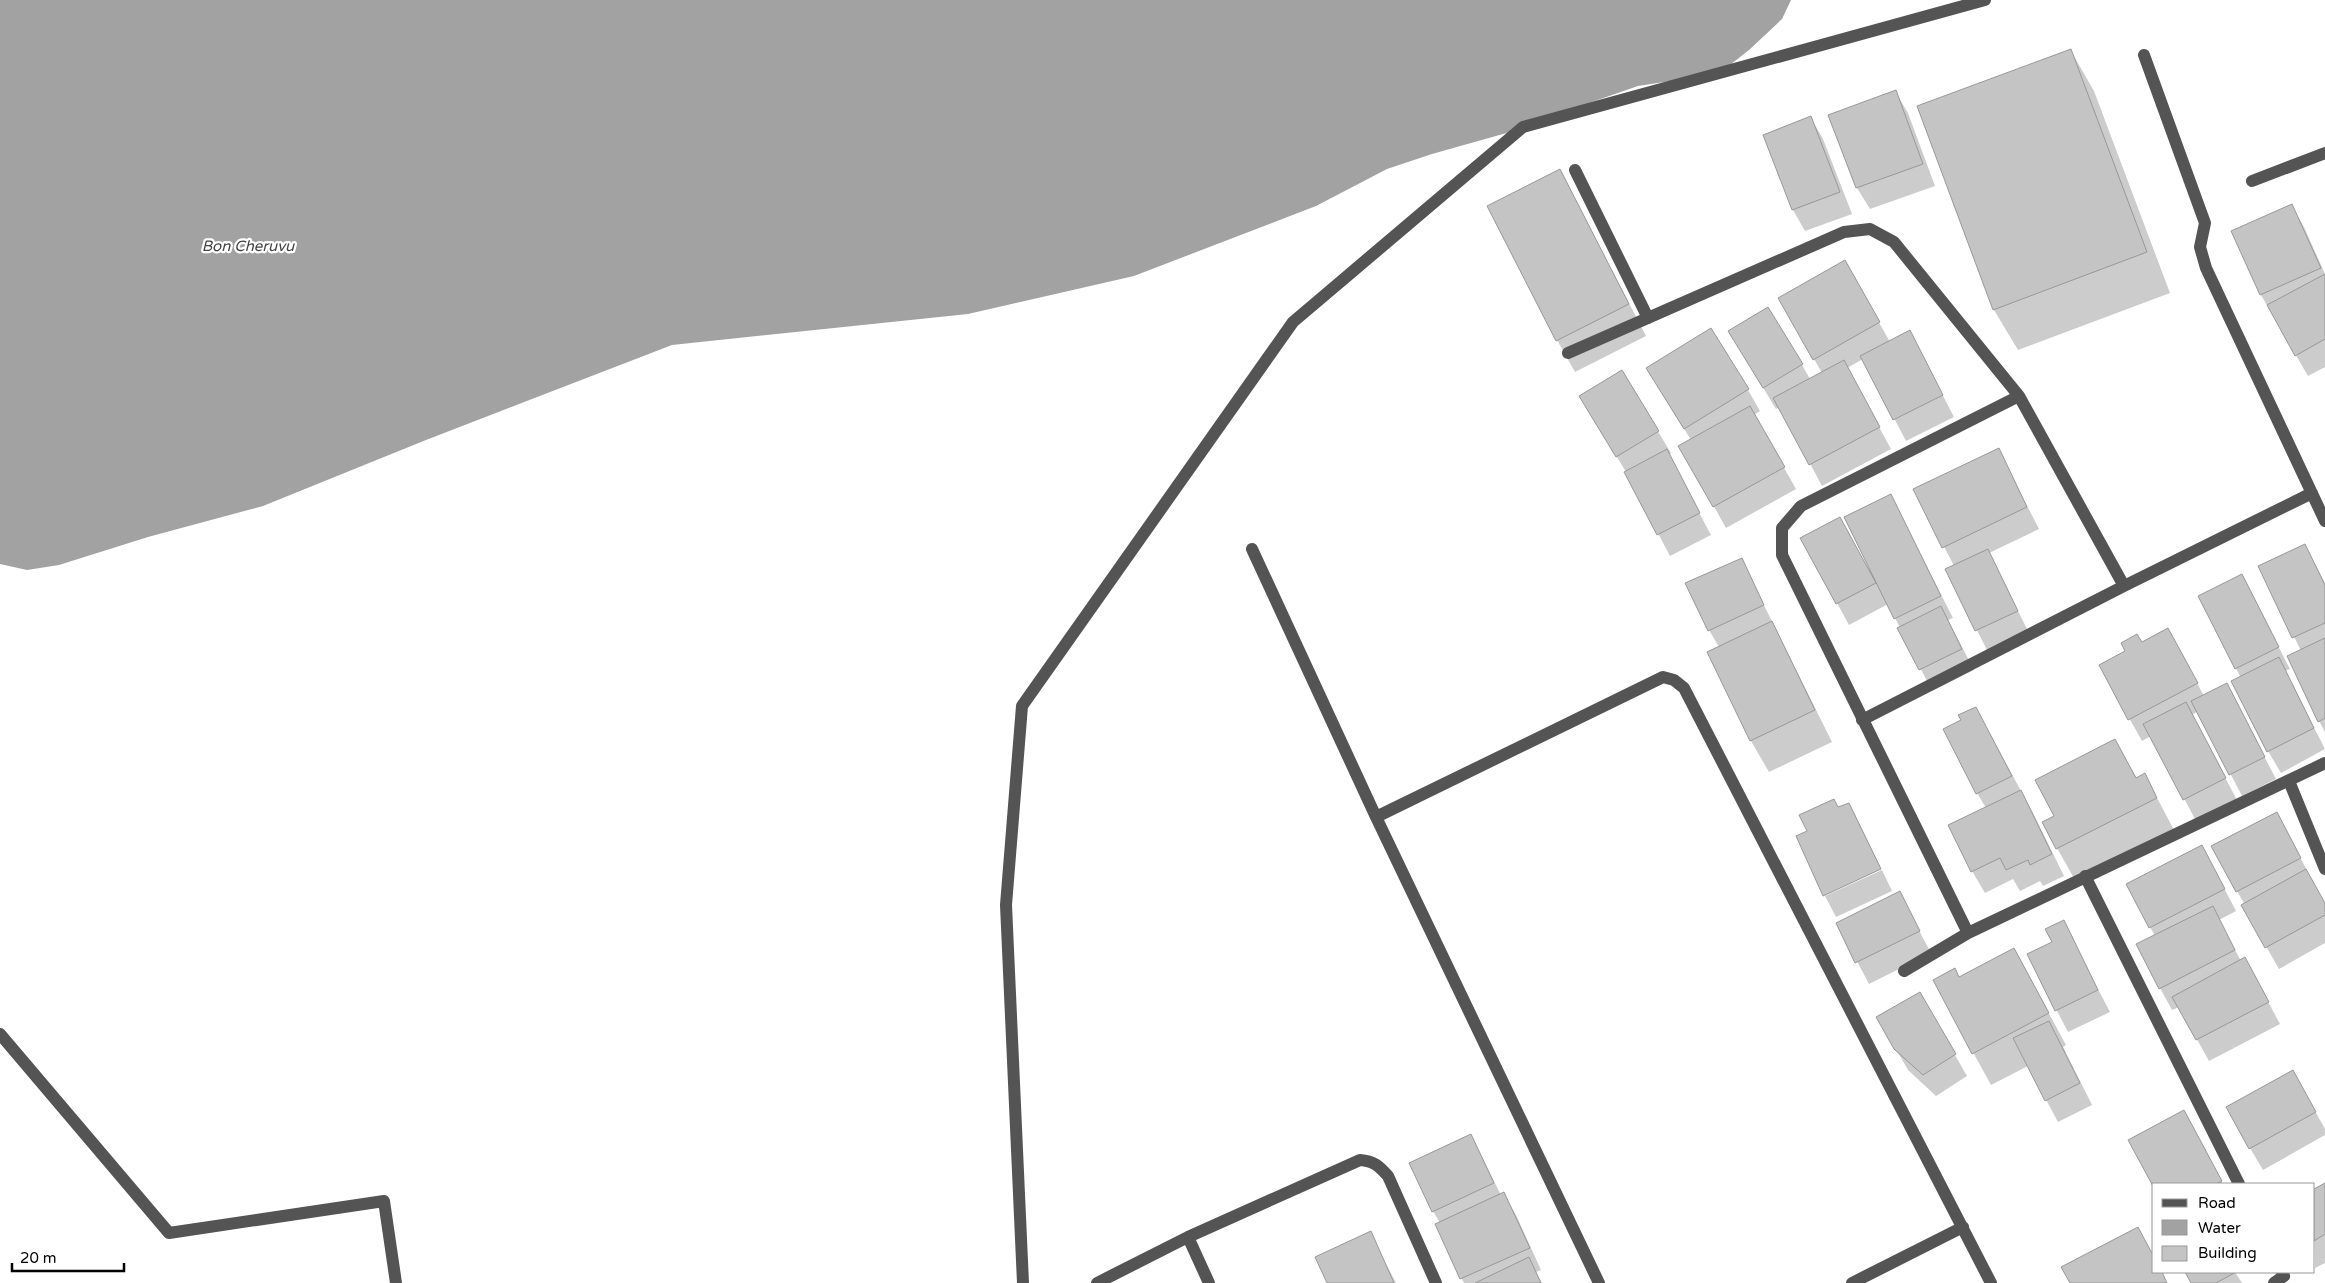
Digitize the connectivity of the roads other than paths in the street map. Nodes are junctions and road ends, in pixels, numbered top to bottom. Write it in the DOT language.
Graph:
graph roads {
  1 [pos="1986,0"];
  2 [pos="2144,55"];
  3 [pos="2325,153"];
  4 [pos="1575,170"];
  5 [pos="2252,181"];
  6 [pos="1648,318"];
  7 [pos="1568,353"];
  8 [pos="2019,396"];
  9 [pos="2312,494"];
  10 [pos="2325,521"];
  11 [pos="1252,549"];
  12 [pos="2124,586"];
  13 [pos="1862,720"];
  14 [pos="2325,763"];
  15 [pos="2289,781"];
  16 [pos="1376,817"];
  17 [pos="2325,869"];
  18 [pos="2085,876"];
  19 [pos="1968,933"];
  20 [pos="1904,971"];
  21 [pos="0,1034"];
  22 [pos="2238,1183"];
  23 [pos="1963,1227"];
  24 [pos="1188,1237"];
  25 [pos="2282,1273"];
  26 [pos="396,1283"];
  27 [pos="1024,1283"];
  28 [pos="1096,1283"];
  29 [pos="1209,1283"];
  30 [pos="1436,1283"];
  31 [pos="1599,1283"];
  32 [pos="1852,1283"];
  33 [pos="1991,1283"];
  34 [pos="2274,1283"];
  1 -- 27 [label="street"];
  2 -- 9 [label="street"];
  3 -- 5 [label="street"];
  4 -- 6 [label="street"];
  6 -- 7 [label="street"];
  6 -- 8 [label="street"];
  8 -- 12 [label="street"];
  8 -- 13 [label="street"];
  9 -- 10 [label="street"];
  9 -- 12 [label="street"];
  11 -- 16 [label="street"];
  12 -- 13 [label="street"];
  13 -- 19 [label="street"];
  14 -- 15 [label="street"];
  15 -- 17 [label="street"];
  15 -- 18 [label="street"];
  16 -- 23 [label="street"];
  16 -- 31 [label="street"];
  18 -- 19 [label="street"];
  18 -- 22 [label="street"];
  19 -- 20 [label="street"];
  21 -- 26 [label="street"];
  23 -- 32 [label="street"];
  23 -- 33 [label="street"];
  24 -- 28 [label="street"];
  24 -- 29 [label="street"];
  24 -- 30 [label="street"];
  25 -- 34 [label="street"];
}
